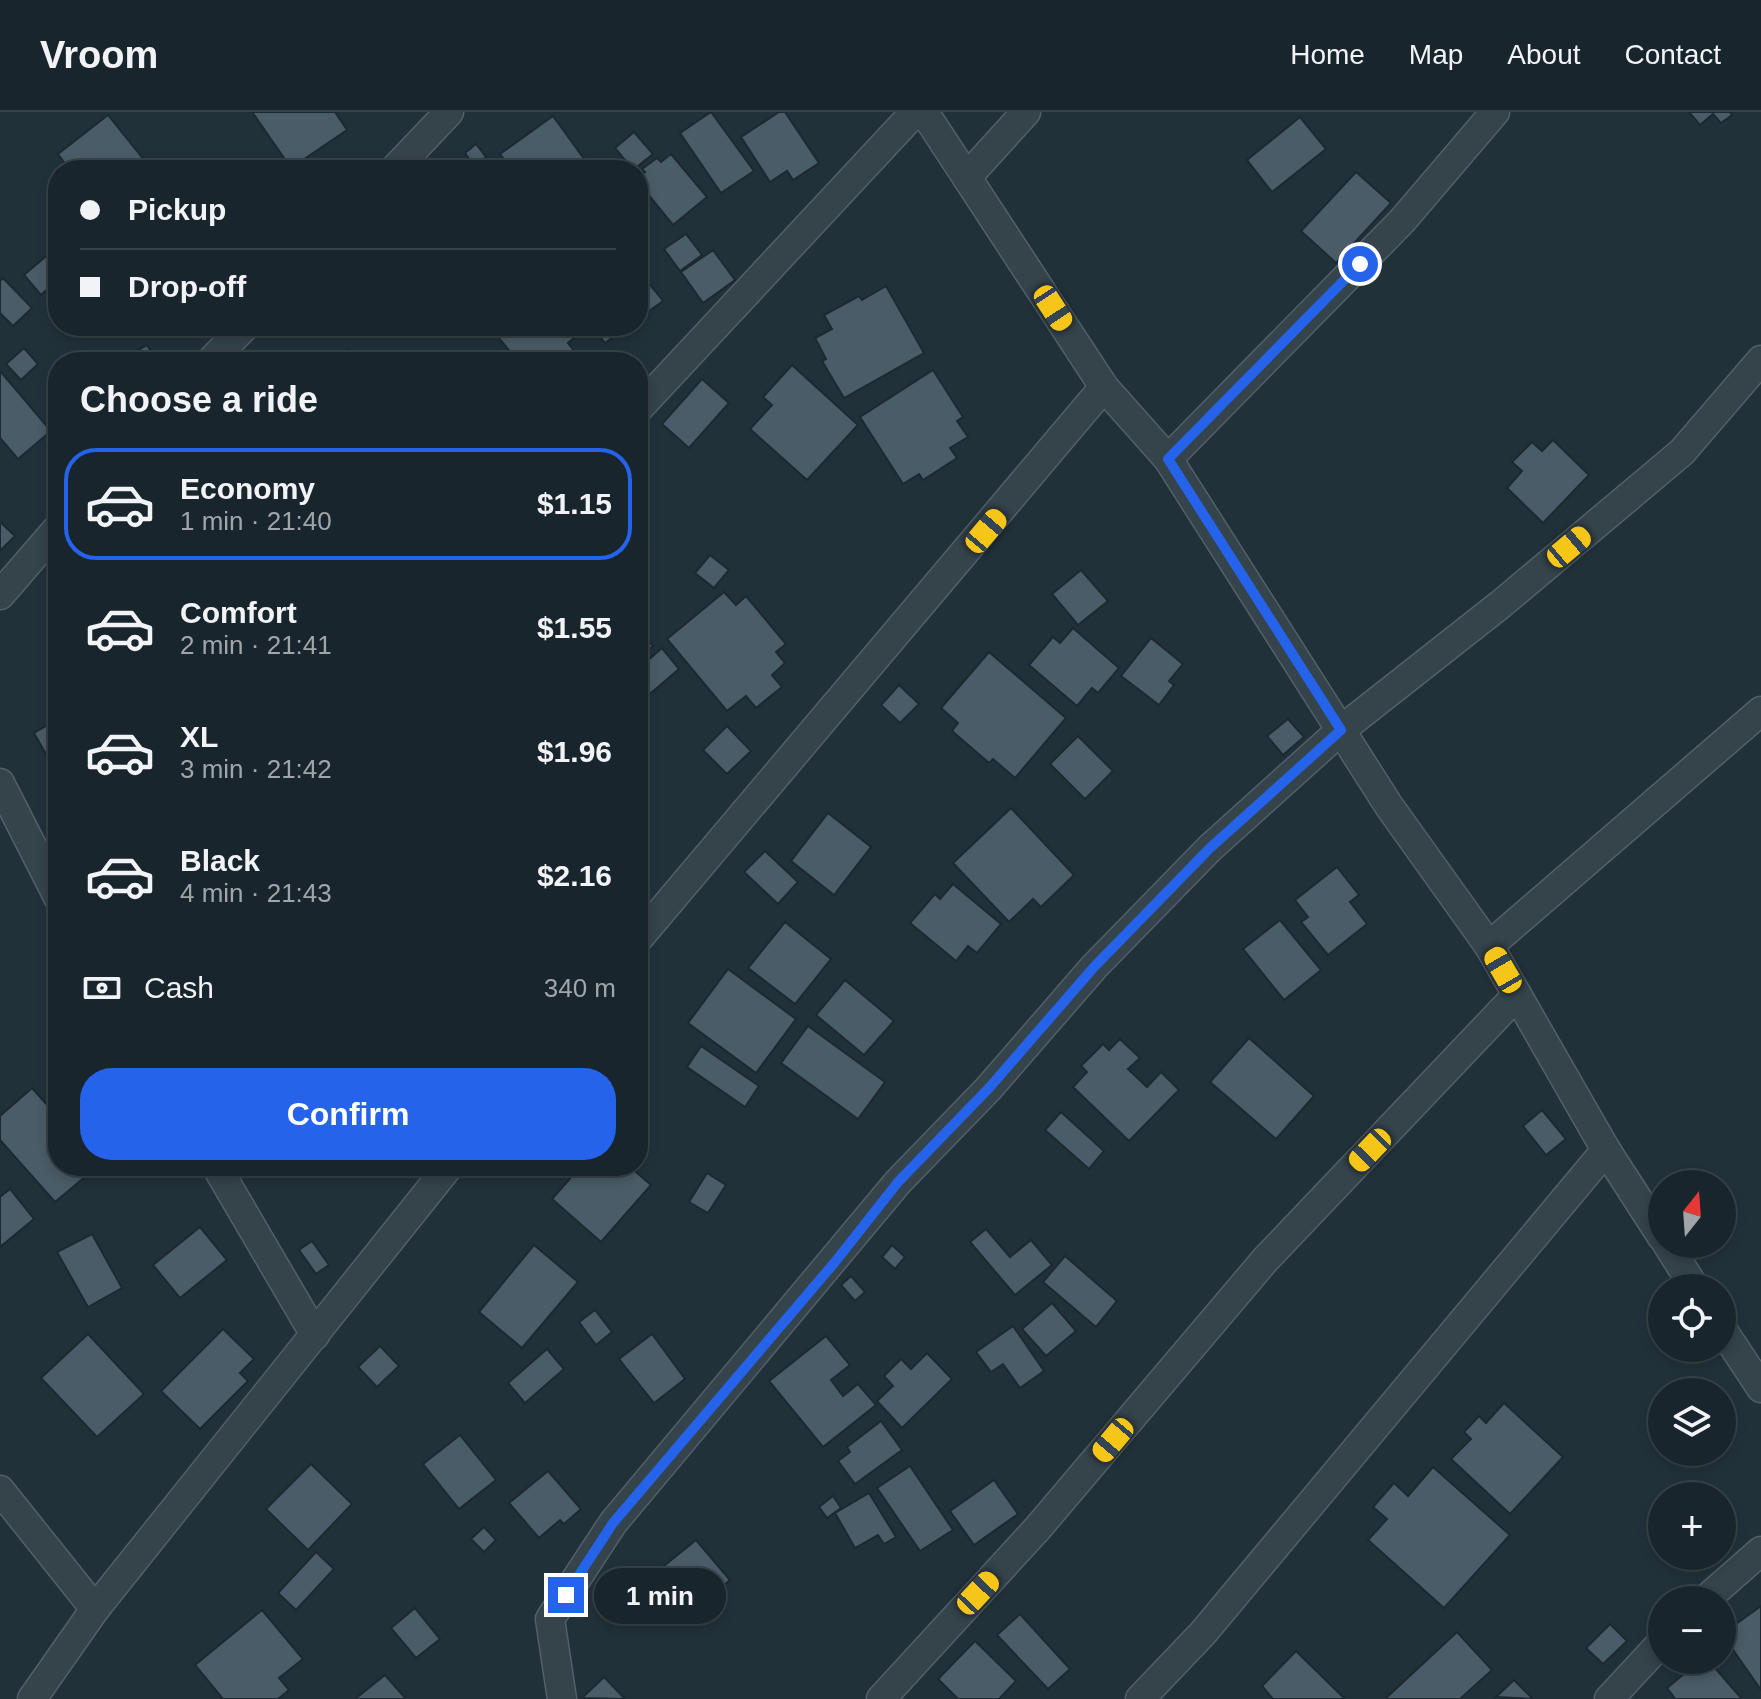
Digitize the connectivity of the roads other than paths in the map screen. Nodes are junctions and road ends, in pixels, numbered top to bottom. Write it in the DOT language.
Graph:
graph roads {
  1 [pos="449,112"];
  2 [pos="915,112"];
  3 [pos="924,112"];
  4 [pos="1026,112"];
  5 [pos="1495,112"];
  6 [pos="403,160"];
  7 [pos="967,177"];
  8 [pos="235,336"];
  9 [pos="220,352"];
  10 [pos="1761,360"];
  11 [pos="1104,387"];
  12 [pos="648,398"];
  13 [pos="1168,459"];
  14 [pos="48,540"];
  15 [pos="0,595"];
  16 [pos="1761,711"];
  17 [pos="1341,730"];
  18 [pos="0,783"];
  19 [pos="48,877"];
  20 [pos="648,927"];
  21 [pos="1489,946"];
  22 [pos="1517,995"];
  23 [pos="1606,1150"];
  24 [pos="222,1176"];
  25 [pos="441,1176"];
  26 [pos="1648,1215"];
  27 [pos="315,1335"];
  28 [pos="1736,1350"];
  29 [pos="1761,1388"];
  30 [pos="0,1490"];
  31 [pos="1761,1551"];
  32 [pos="1721,1586"];
  33 [pos="95,1609"];
  34 [pos="1648,1657"];
  35 [pos="32,1699"];
  36 [pos="562,1699"];
  37 [pos="881,1699"];
  38 [pos="1140,1699"];
  39 [pos="1609,1699"];
  1 -- 6 [label="street"];
  2 -- 12 [label="street"];
  3 -- 7 [label="street"];
  4 -- 7 [label="street"];
  5 -- 13 [label="street"];
  7 -- 11 [label="street"];
  8 -- 9 [label="street"];
  10 -- 17 [label="street"];
  11 -- 13 [label="street"];
  11 -- 20 [label="street"];
  13 -- 17 [label="street"];
  14 -- 15 [label="street"];
  16 -- 21 [label="street"];
  17 -- 21 [label="street"];
  17 -- 36 [label="street"];
  18 -- 19 [label="street"];
  21 -- 22 [label="street"];
  22 -- 23 [label="street"];
  22 -- 37 [label="street"];
  23 -- 26 [label="street"];
  23 -- 38 [label="street"];
  24 -- 27 [label="street"];
  25 -- 27 [label="street"];
  27 -- 33 [label="street"];
  28 -- 29 [label="street"];
  30 -- 33 [label="street"];
  31 -- 32 [label="street"];
  33 -- 35 [label="street"];
  34 -- 39 [label="street"];
}
